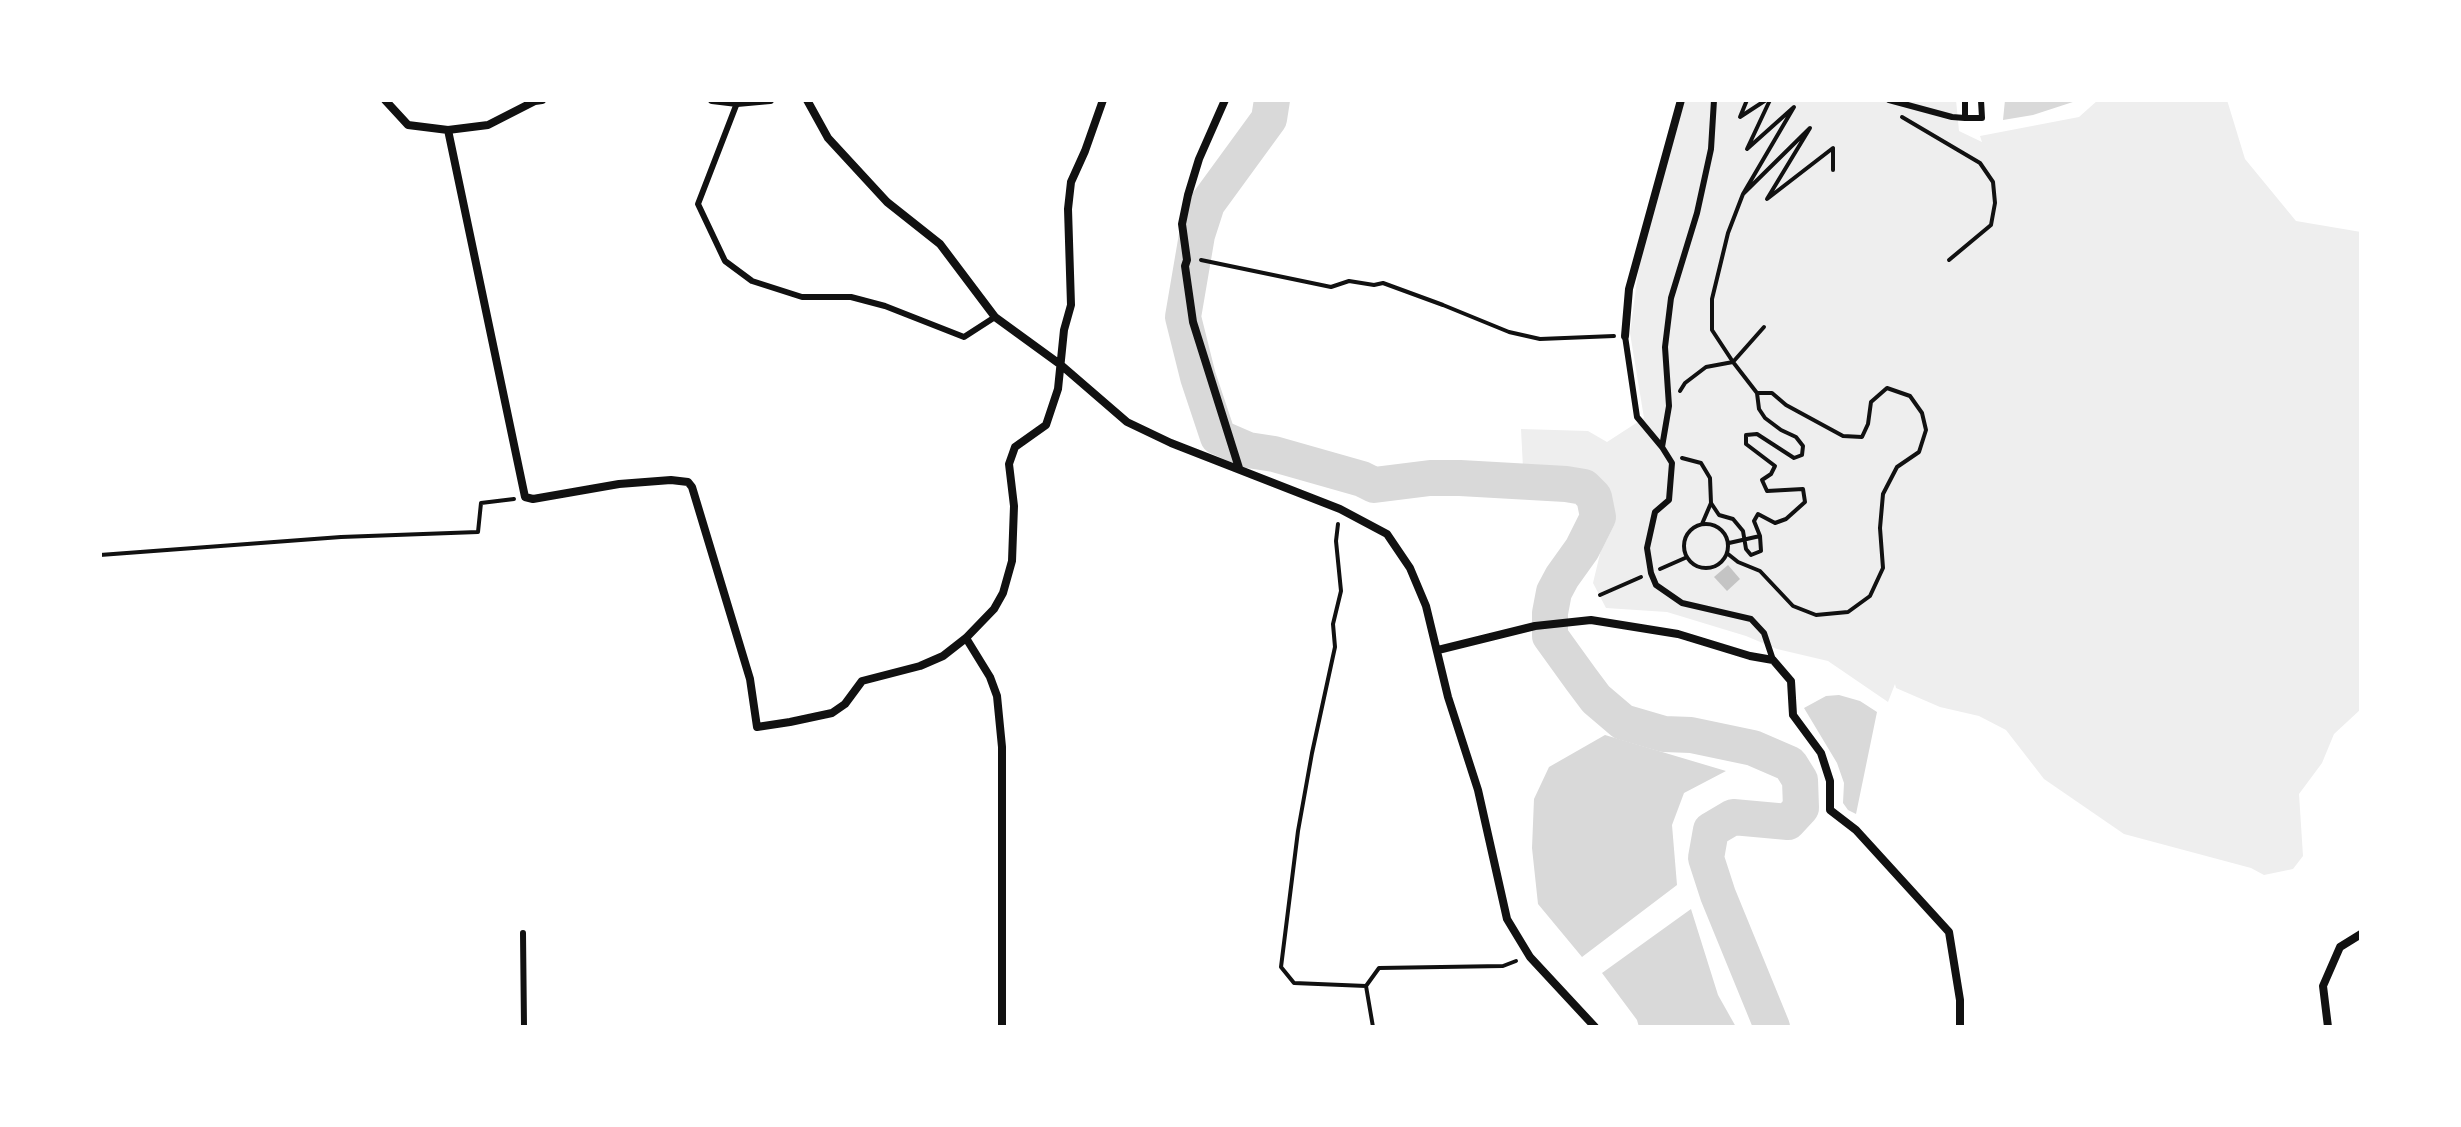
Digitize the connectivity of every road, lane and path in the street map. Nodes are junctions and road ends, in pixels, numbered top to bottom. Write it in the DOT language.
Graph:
graph roads {
  1 [pos="385,100"];
  2 [pos="542,100"];
  3 [pos="712,100"];
  4 [pos="770,100"];
  5 [pos="807,100"];
  6 [pos="1103,100"];
  7 [pos="1225,100"];
  8 [pos="1681,100"];
  9 [pos="1714,100"];
  10 [pos="1747,100"];
  11 [pos="1768,100"];
  12 [pos="1889,100"];
  13 [pos="1965,100"];
  14 [pos="1981,100"];
  15 [pos="528,102"];
  16 [pos="737,103"];
  17 [pos="1899,116"];
  18 [pos="1965,118"];
  19 [pos="448,130"];
  20 [pos="1833,170"];
  21 [pos="1743,194"];
  22 [pos="1187,260"];
  23 [pos="1949,260"];
  24 [pos="995,317"];
  25 [pos="1764,327"];
  26 [pos="1625,336"];
  27 [pos="1733,362"];
  28 [pos="1061,365"];
  29 [pos="1757,393"];
  30 [pos="1669,406"];
  31 [pos="1662,447"];
  32 [pos="1672,463"];
  33 [pos="1239,468"];
  34 [pos="525,497"];
  35 [pos="1711,503"];
  36 [pos="1340,509"];
  37 [pos="1702,524"];
  38 [pos="1760,536"];
  39 [pos="1745,539"];
  40 [pos="1729,543"];
  41 [pos="1728,554"];
  42 [pos="100,555"];
  43 [pos="966,638"];
  44 [pos="1438,650"];
  45 [pos="1773,660"];
  46 [pos="523,933"];
  47 [pos="2361,934"];
  48 [pos="1530,957"];
  49 [pos="1366,986"];
  50 [pos="524,1027"];
  51 [pos="1002,1027"];
  52 [pos="1373,1027"];
  53 [pos="1595,1027"];
  54 [pos="1960,1027"];
  55 [pos="2328,1027"];
  1 -- 19 [label="street"];
  2 -- 15 [label="street"];
  3 -- 16 [label="street"];
  4 -- 16 [label="street"];
  5 -- 24 [label="street"];
  6 -- 28 [label="street"];
  7 -- 22 [label="street"];
  8 -- 26 [label="street"];
  9 -- 30 [label="lane"];
  10 -- 11 [label="path"];
  11 -- 21 [label="path"];
  12 -- 18 [label="lane"];
  13 -- 18 [label="lane"];
  14 -- 18 [label="lane"];
  15 -- 19 [label="street"];
  16 -- 24 [label="lane"];
  17 -- 23 [label="path"];
  19 -- 34 [label="street"];
  20 -- 21 [label="path"];
  21 -- 27 [label="path"];
  22 -- 26 [label="path"];
  22 -- 33 [label="street"];
  24 -- 28 [label="street"];
  25 -- 27 [label="path"];
  26 -- 31 [label="lane"];
  27 -- 29 [label="path"];
  27 -- 30 [label="path"];
  28 -- 33 [label="street"];
  28 -- 43 [label="street"];
  29 -- 38 [label="path"];
  29 -- 41 [label="path"];
  30 -- 31 [label="lane"];
  31 -- 32 [label="lane"];
  32 -- 35 [label="path"];
  32 -- 45 [label="lane"];
  33 -- 36 [label="street"];
  34 -- 42 [label="path"];
  34 -- 43 [label="street"];
  35 -- 37 [label="path"];
  35 -- 39 [label="path"];
  36 -- 44 [label="street"];
  36 -- 49 [label="path"];
  37 -- 40 [label="path"];
  37 -- 41 [label="path"];
  38 -- 39 [label="path"];
  38 -- 39 [label="path"];
  39 -- 40 [label="path"];
  40 -- 41 [label="path"];
  43 -- 51 [label="street"];
  44 -- 45 [label="street"];
  44 -- 48 [label="street"];
  45 -- 54 [label="street"];
  46 -- 50 [label="lane"];
  47 -- 55 [label="street"];
  48 -- 49 [label="path"];
  48 -- 53 [label="street"];
  49 -- 52 [label="path"];
}
